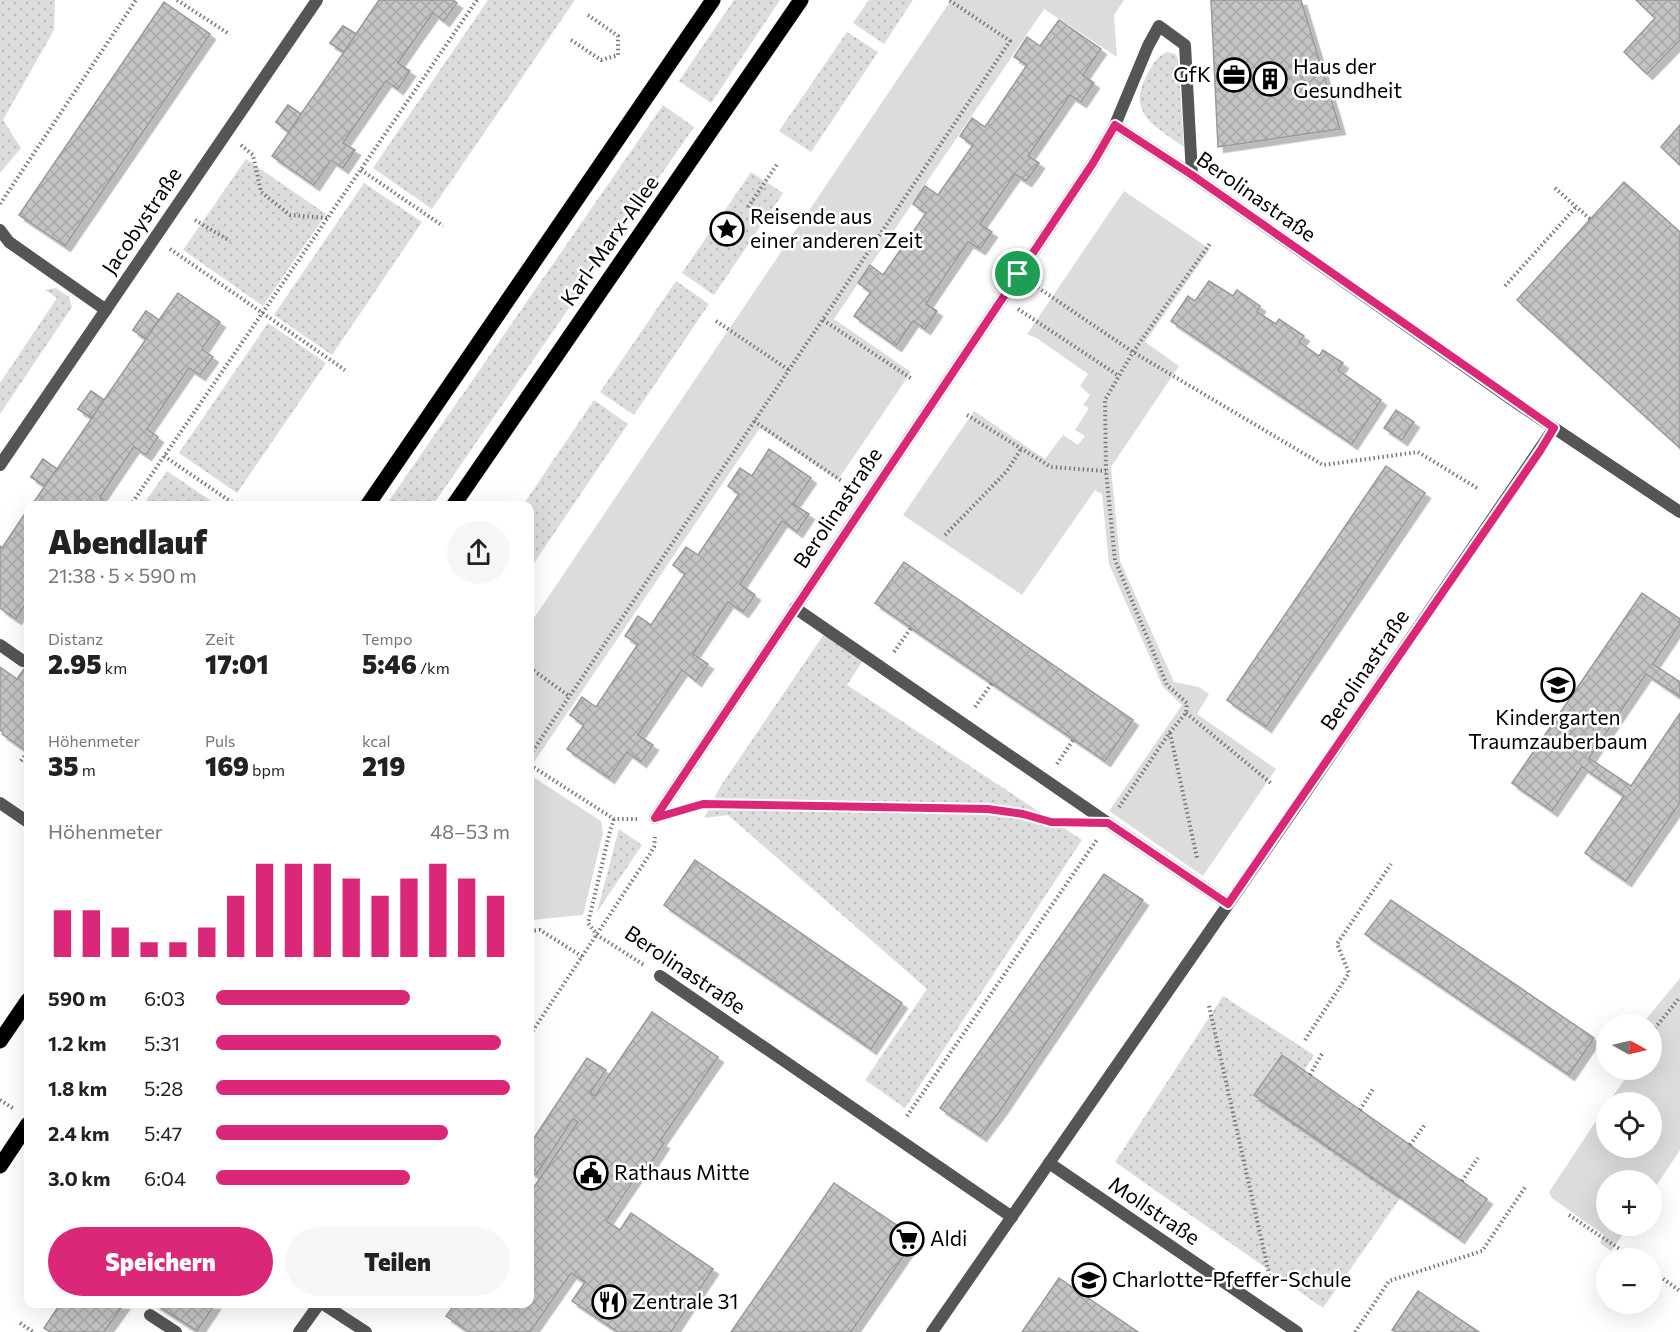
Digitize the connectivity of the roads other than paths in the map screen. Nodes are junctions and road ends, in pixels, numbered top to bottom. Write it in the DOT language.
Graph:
graph roads {
  1 [pos="317,0"];
  2 [pos="712,0"];
  3 [pos="801,0"];
  4 [pos="1115,125"];
  5 [pos="1192,175"];
  6 [pos="0,230"];
  7 [pos="106,310"];
  8 [pos="1554,428"];
  9 [pos="0,465"];
  10 [pos="370,501"];
  11 [pos="456,501"];
  12 [pos="1680,512"];
  13 [pos="795,608"];
  14 [pos="0,645"];
  15 [pos="23,661"];
  16 [pos="0,803"];
  17 [pos="655,818"];
  18 [pos="24,819"];
  19 [pos="1228,904"];
  20 [pos="660,976"];
  21 [pos="24,1006"];
  22 [pos="0,1041"];
  23 [pos="24,1130"];
  24 [pos="1048,1163"];
  25 [pos="0,1166"];
  26 [pos="1012,1217"];
  27 [pos="316,1308"];
  28 [pos="329,1308"];
  29 [pos="150,1315"];
  30 [pos="176,1332"];
  31 [pos="299,1332"];
  32 [pos="366,1332"];
  33 [pos="932,1332"];
  34 [pos="1297,1332"];
  1 -- 7 [label="street, Jacobystraße"];
  2 -- 10 [label="main road"];
  3 -- 11 [label="main road, Karl-Marx-Allee"];
  4 -- 5 [label="street, Berolinastraße"];
  4 -- 5 [label="street"];
  4 -- 13 [label="street, Berolinastraße"];
  5 -- 8 [label="street, Berolinastraße"];
  6 -- 7 [label="street"];
  7 -- 9 [label="street, Jacobystraße"];
  8 -- 12 [label="street, Berolinastraße"];
  8 -- 19 [label="street, Berolinastraße"];
  13 -- 17 [label="street, Berolinastraße"];
  13 -- 19 [label="street"];
  14 -- 15 [label="street"];
  16 -- 18 [label="street"];
  19 -- 24 [label="street, Berolinastraße"];
  20 -- 26 [label="street, Berolinastraße"];
  21 -- 22 [label="main road"];
  23 -- 25 [label="main road"];
  24 -- 26 [label="street, Berolinastraße"];
  24 -- 34 [label="street, Mollstraße"];
  26 -- 33 [label="street, Berolinastraße"];
  27 -- 31 [label="street"];
  28 -- 32 [label="street"];
  29 -- 30 [label="street"];
}
